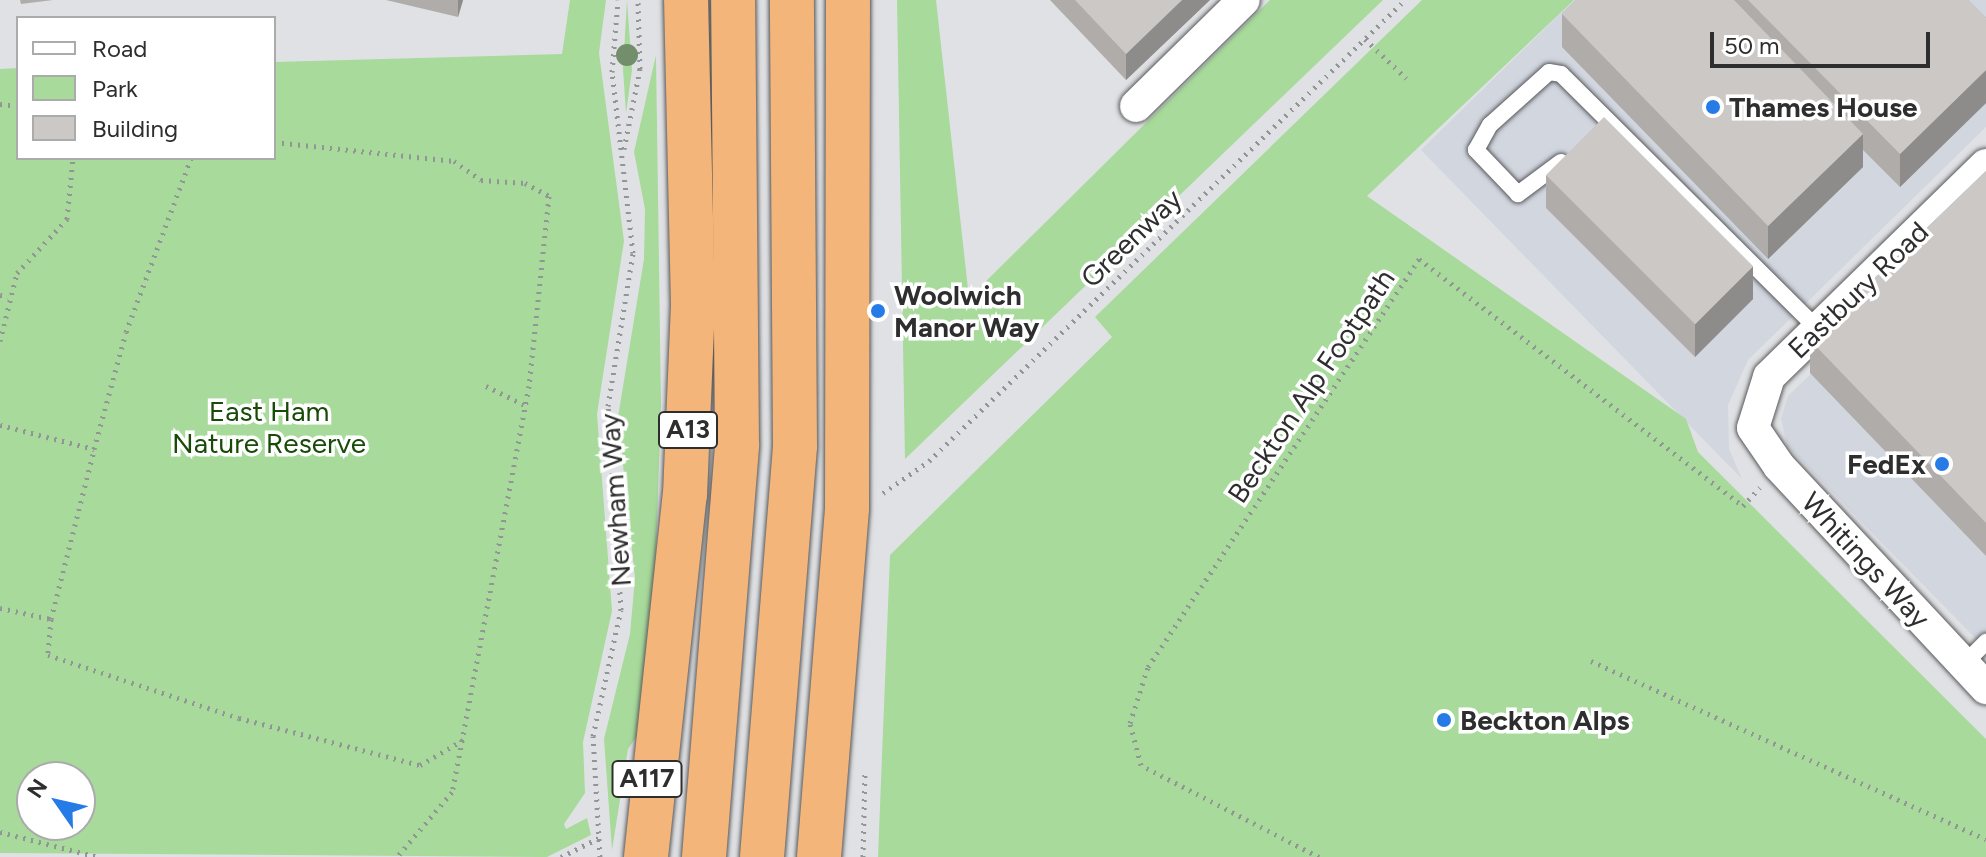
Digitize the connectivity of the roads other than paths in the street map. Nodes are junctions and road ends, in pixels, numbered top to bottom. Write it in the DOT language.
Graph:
graph roads {
  1 [pos="686,0"];
  2 [pos="733,0"];
  3 [pos="792,0"];
  4 [pos="848,0"];
  5 [pos="1239,2"];
  6 [pos="1136,106"];
  7 [pos="1573,150"];
  8 [pos="1986,165"];
  9 [pos="1818,329"];
  10 [pos="1753,428"];
  11 [pos="1986,642"];
  12 [pos="1963,665"];
  13 [pos="1986,688"];
  14 [pos="666,701"];
  15 [pos="615,847"];
  16 [pos="823,847"];
  17 [pos="646,857"];
  18 [pos="704,857"];
  19 [pos="762,857"];
  1 -- 14 [label="highway, A13"];
  2 -- 18 [label="highway, A13"];
  3 -- 19 [label="highway"];
  4 -- 16 [label="highway"];
  5 -- 6 [label="street"];
  7 -- 9 [label="lane"];
  8 -- 9 [label="street, Eastbury Road"];
  9 -- 10 [label="street, Eastbury Road"];
  10 -- 12 [label="street, Whitings Way"];
  11 -- 12 [label="lane"];
  12 -- 13 [label="street, Whitings Way"];
  14 -- 15 [label="highway, A117"];
  14 -- 17 [label="highway, A13"];
}
